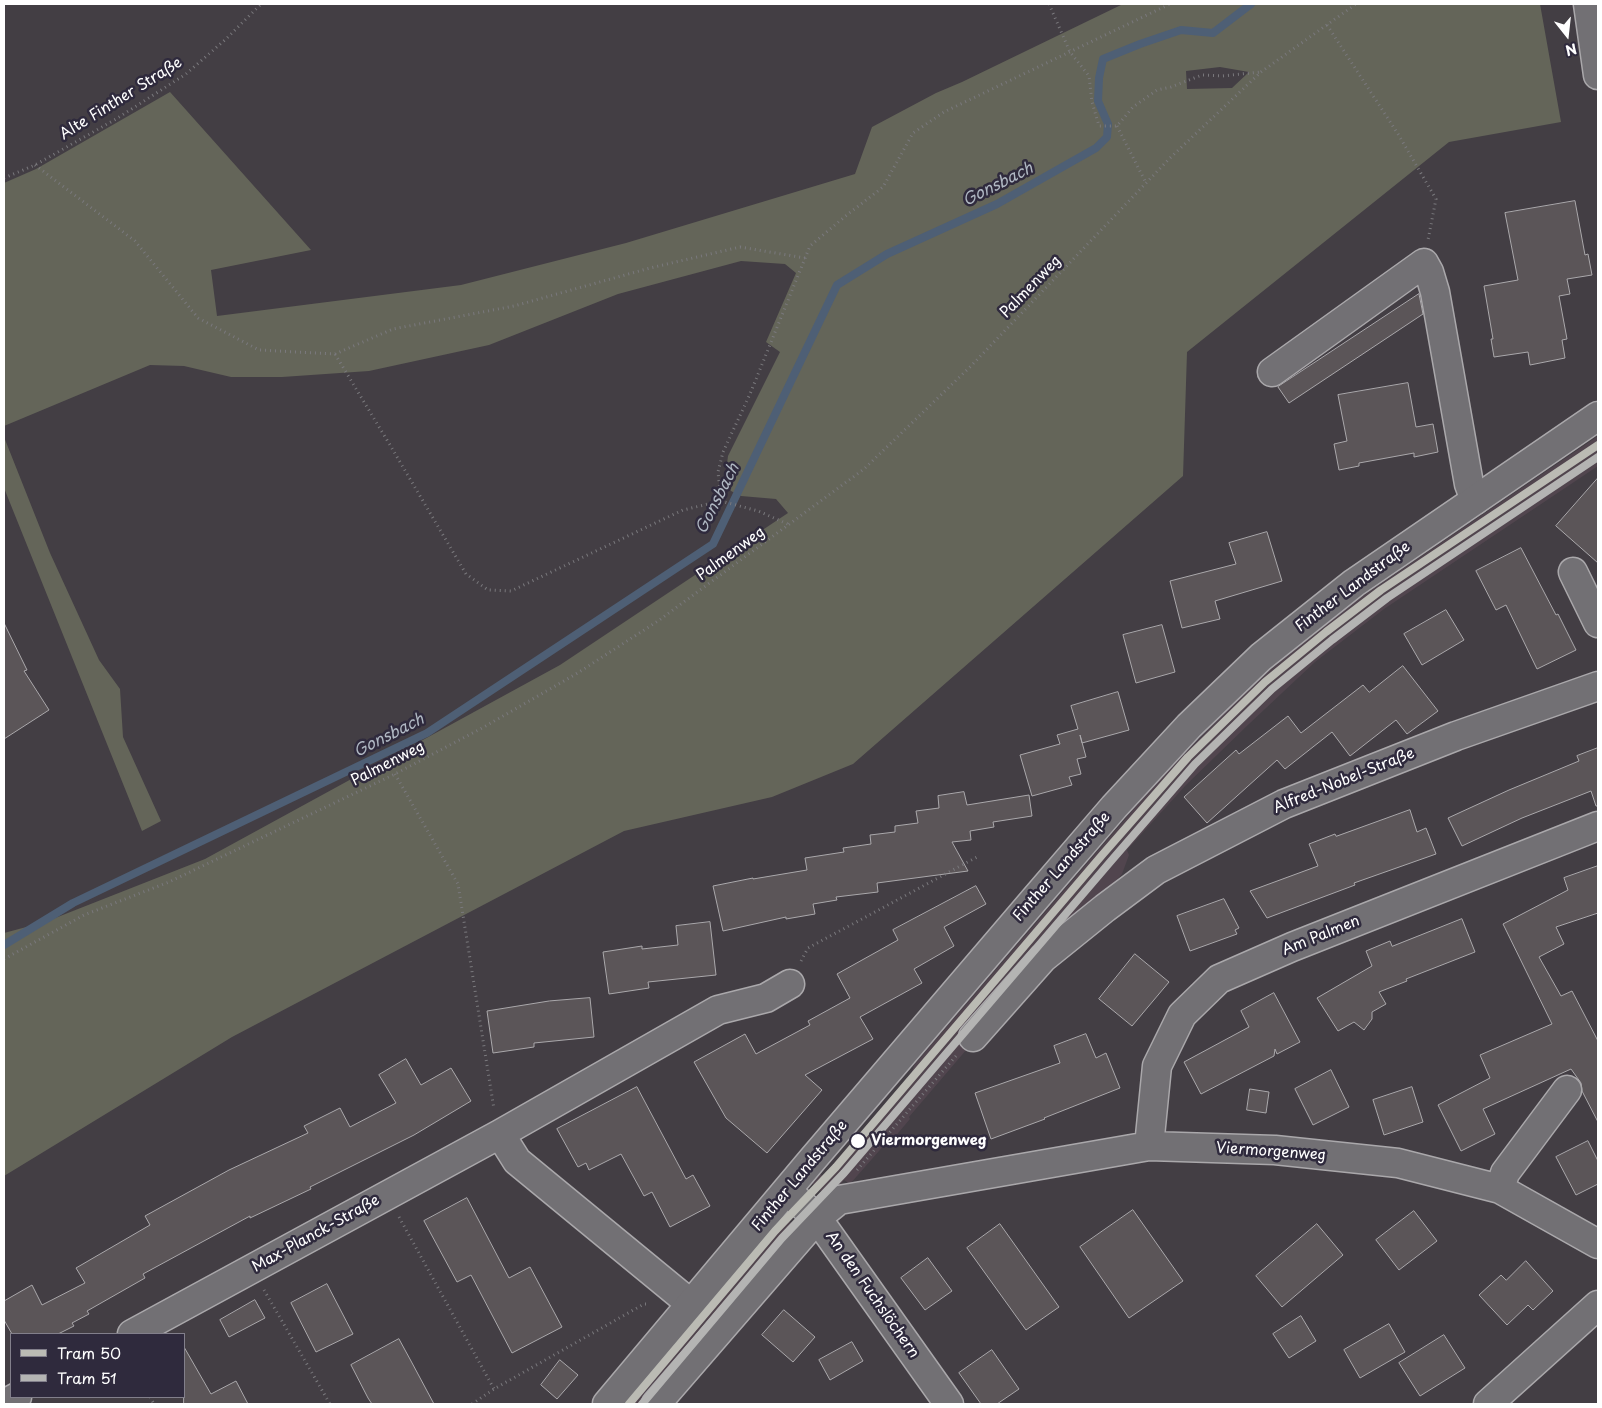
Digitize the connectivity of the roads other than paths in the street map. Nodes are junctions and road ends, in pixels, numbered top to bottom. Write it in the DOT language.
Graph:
graph roads {
  1 [pos="1588,4"];
  2 [pos="1598,75"];
  3 [pos="1272,372"];
  4 [pos="1598,416"];
  5 [pos="1475,500"];
  6 [pos="1573,572"];
  7 [pos="1598,623"];
  8 [pos="1598,686"];
  9 [pos="1598,826"];
  10 [pos="790,984"];
  11 [pos="964,1046"];
  12 [pos="1567,1090"];
  13 [pos="498,1124"];
  14 [pos="1149,1146"];
  15 [pos="1500,1189"];
  16 [pos="787,1191"];
  17 [pos="817,1218"];
  18 [pos="1598,1244"];
  19 [pos="690,1304"];
  20 [pos="1598,1305"];
  21 [pos="134,1333"];
  22 [pos="15,1398"];
  23 [pos="4,1404"];
  24 [pos="608,1404"];
  25 [pos="656,1404"];
  26 [pos="950,1404"];
  27 [pos="1488,1404"];
  1 -- 2 [label="street"];
  3 -- 5 [label="street"];
  4 -- 5 [label="street, Finther Landstraße"];
  5 -- 16 [label="street, Finther Landstraße"];
  6 -- 7 [label="street"];
  8 -- 11 [label="street, Alfred-Nobel-Straße"];
  9 -- 14 [label="street, Am Palmen"];
  10 -- 13 [label="street, Max-Planck-Straße"];
  12 -- 15 [label="street"];
  13 -- 19 [label="street"];
  13 -- 21 [label="street, Max-Planck-Straße"];
  14 -- 15 [label="street, Viermorgenweg"];
  14 -- 17 [label="street, Viermorgenweg"];
  15 -- 18 [label="street, Viermorgenweg"];
  16 -- 17 [label="street, An den Fuchslöchern"];
  16 -- 19 [label="street, Finther Landstraße"];
  17 -- 25 [label="street"];
  17 -- 26 [label="street, An den Fuchslöchern"];
  19 -- 24 [label="street, Finther Landstraße"];
  20 -- 27 [label="street"];
  22 -- 23 [label="street"];
}
